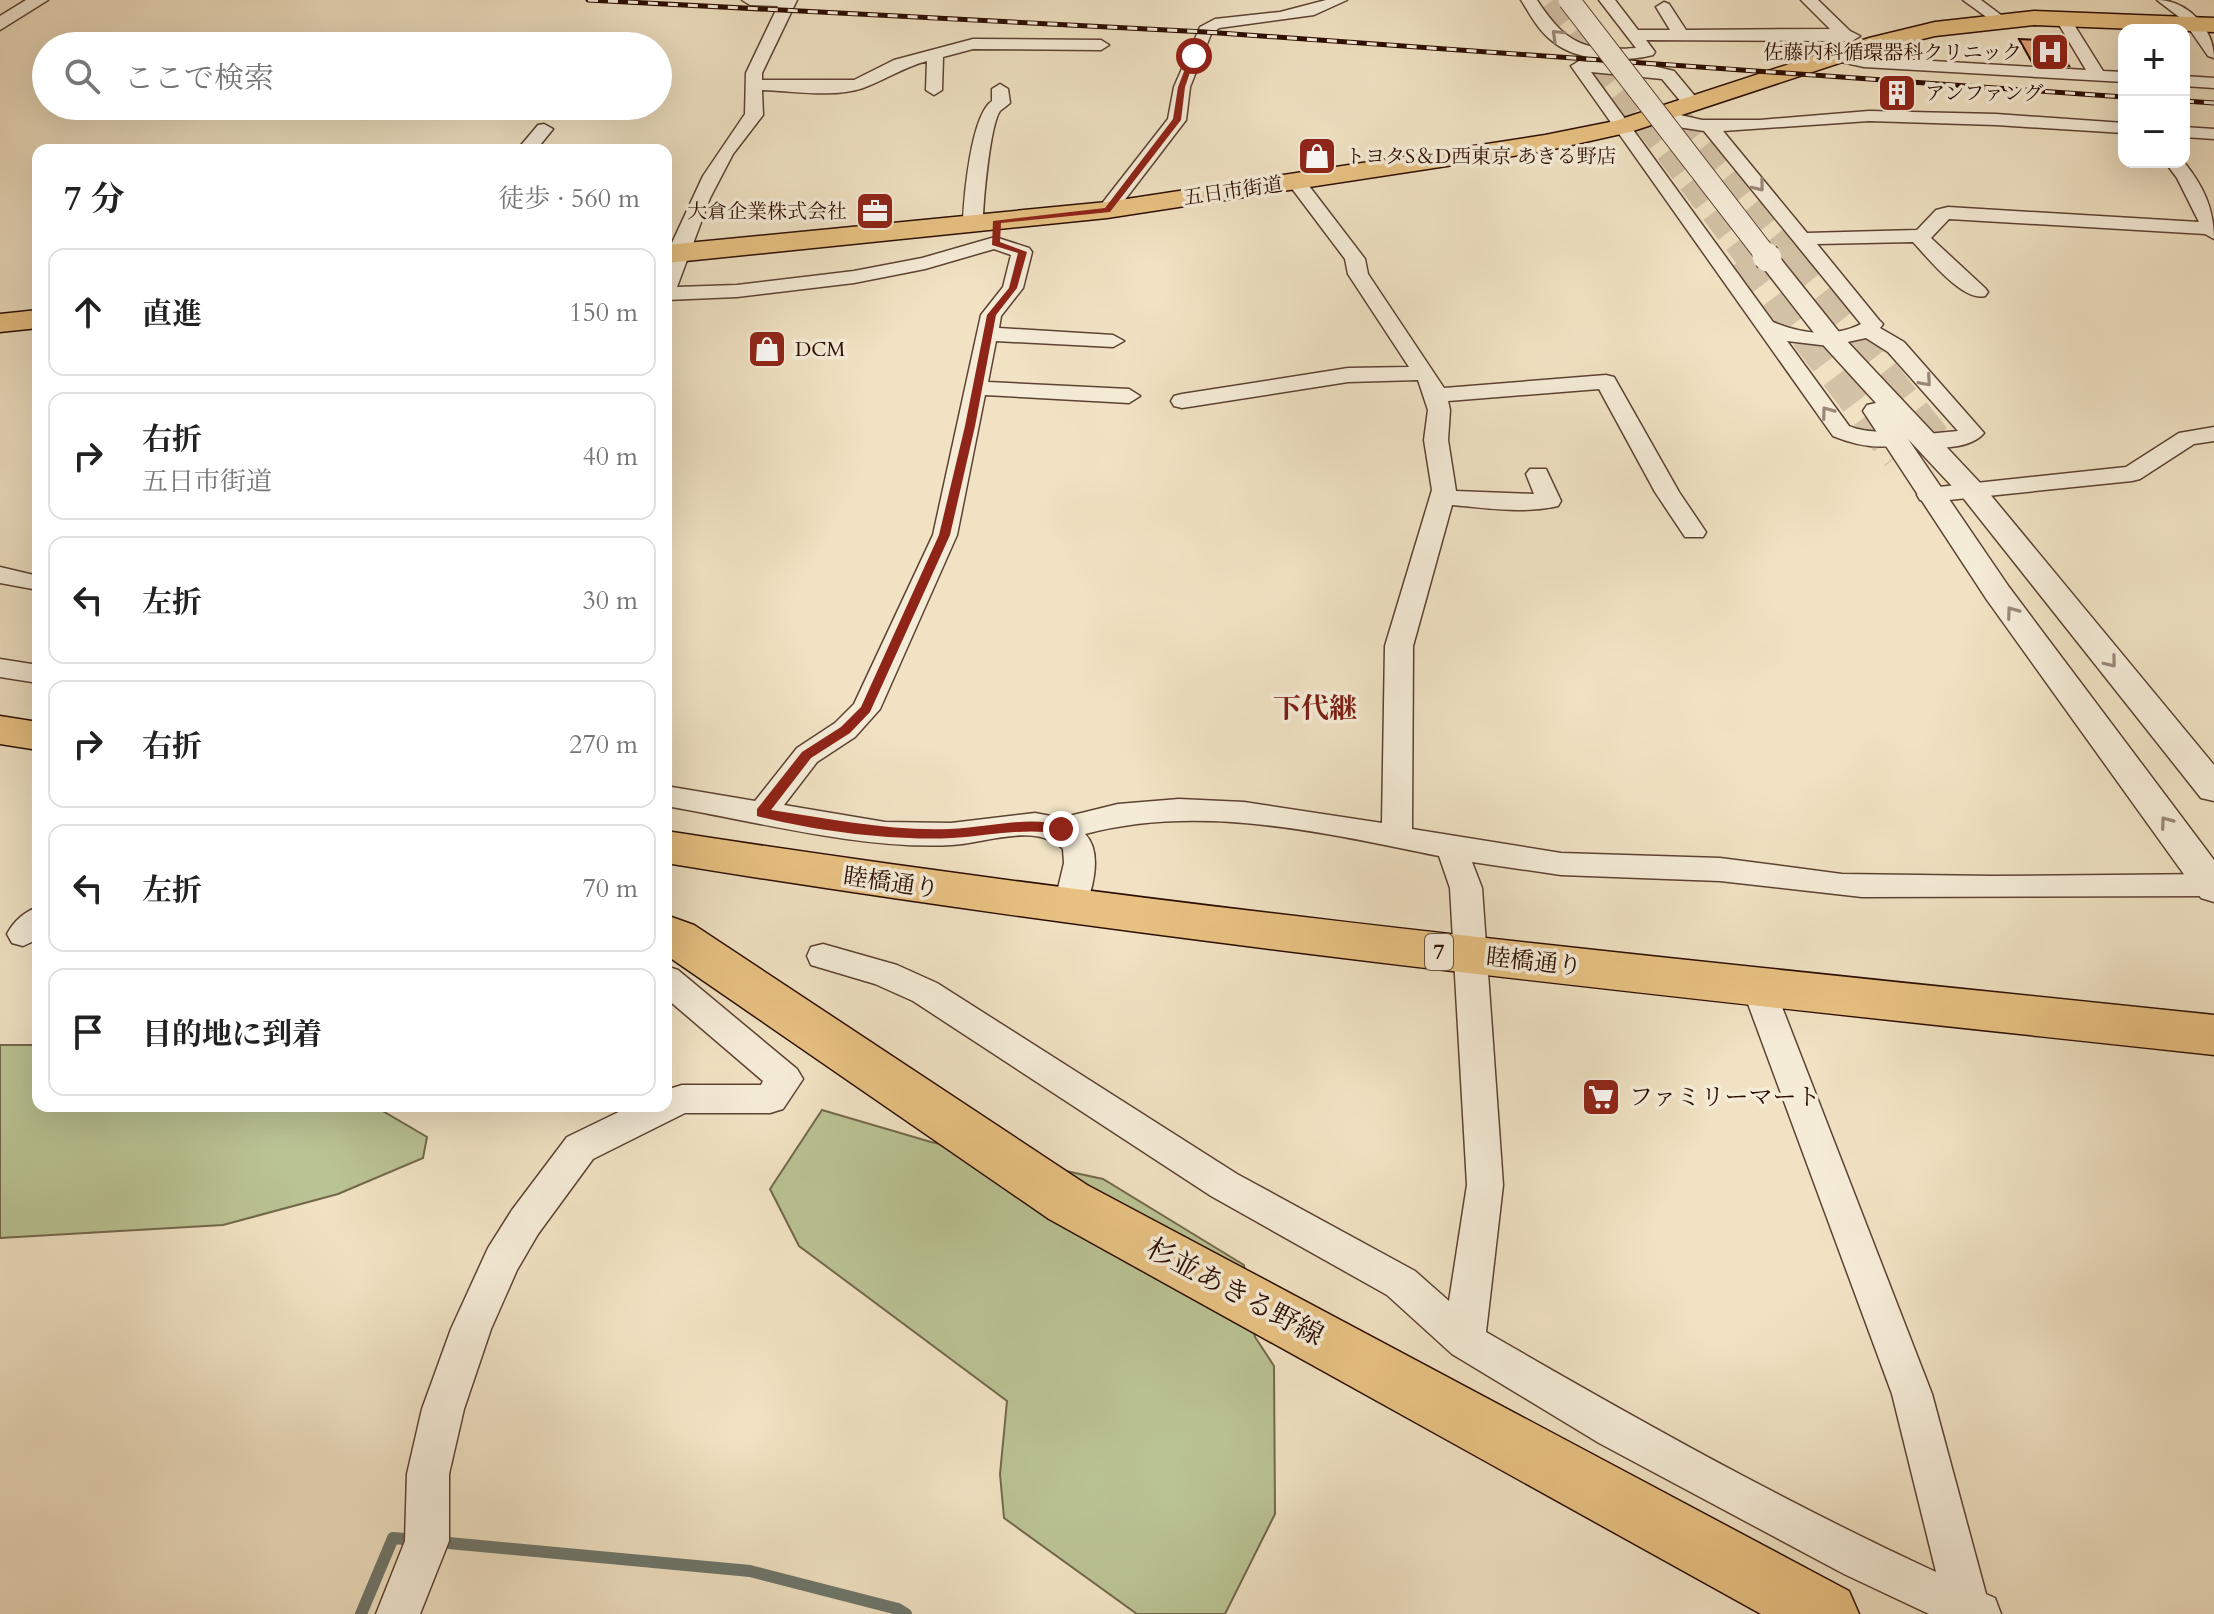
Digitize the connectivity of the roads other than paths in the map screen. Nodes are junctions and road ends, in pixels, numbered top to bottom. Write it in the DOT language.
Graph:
graph roads {
  1 [pos="39,0"];
  2 [pos="750,0"];
  3 [pos="1339,0"];
  4 [pos="1529,0"];
  5 [pos="1569,0"];
  6 [pos="1607,0"];
  7 [pos="1809,0"];
  8 [pos="1971,0"];
  9 [pos="2165,0"];
  10 [pos="788,1"];
  11 [pos="1664,7"];
  12 [pos="2063,18"];
  13 [pos="2001,21"];
  14 [pos="0,24"];
  15 [pos="2203,24"];
  16 [pos="1636,35"];
  17 [pos="1681,35"];
  18 [pos="1101,45"];
  19 [pos="1841,45"];
  20 [pos="2214,53"];
  21 [pos="935,55"];
  22 [pos="2098,76"];
  23 [pos="2118,77"];
  24 [pos="2190,81"];
  25 [pos="2214,83"];
  26 [pos="753,85"];
  27 [pos="1000,89"];
  28 [pos="934,90"];
  29 [pos="1701,116"];
  30 [pos="1621,127"];
  31 [pos="2118,128"];
  32 [pos="544,129"];
  33 [pos="2190,132"];
  34 [pos="2214,134"];
  35 [pos="531,144"];
  36 [pos="1732,153"];
  37 [pos="1643,158"];
  38 [pos="2178,168"];
  39 [pos="2189,168"];
  40 [pos="2202,171"];
  41 [pos="1296,182"];
  42 [pos="1107,210"];
  43 [pos="989,229"];
  44 [pos="2214,230"];
  45 [pos="1918,236"];
  46 [pos="1802,239"];
  47 [pos="672,254"];
  48 [pos="672,292"];
  49 [pos="1978,292"];
  50 [pos="32,320"];
  51 [pos="0,323"];
  52 [pos="1765,326"];
  53 [pos="1868,330"];
  54 [pos="987,334"];
  55 [pos="1113,341"];
  56 [pos="1834,342"];
  57 [pos="1425,373"];
  58 [pos="977,388"];
  59 [pos="1436,395"];
  60 [pos="1129,396"];
  61 [pos="1182,401"];
  62 [pos="2214,434"];
  63 [pos="1894,439"];
  64 [pos="1925,440"];
  65 [pos="1538,474"];
  66 [pos="1974,493"];
  67 [pos="1929,495"];
  68 [pos="1442,497"];
  69 [pos="1694,532"];
  70 [pos="0,575"];
  71 [pos="32,584"];
  72 [pos="0,668"];
  73 [pos="32,673"];
  74 [pos="0,730"];
  75 [pos="32,735"];
  76 [pos="2214,789"];
  77 [pos="672,797"];
  78 [pos="762,813"];
  79 [pos="1061,829"];
  80 [pos="1397,836"];
  81 [pos="1451,846"];
  82 [pos="672,848"];
  83 [pos="2213,887"];
  84 [pos="1069,909"];
  85 [pos="672,936"];
  86 [pos="823,956"];
  87 [pos="1471,956"];
  88 [pos="672,984"];
  89 [pos="1758,985"];
  90 [pos="2214,1035"];
  91 [pos="672,1103"];
  92 [pos="654,1112"];
  93 [pos="1466,1341"];
  94 [pos="1974,1611"];
  95 [pos="398,1614"];
  96 [pos="1826,1614"];
  1 -- 14 [label="street"];
  2 -- 10 [label="street"];
  3 -- 42 [label="street"];
  16 -- 4 [label="street, one-way"];
  5 -- 56 [label="street, bridge"];
  6 -- 16 [label="street"];
  7 -- 19 [label="street"];
  8 -- 13 [label="street"];
  9 -- 15 [label="street"];
  10 -- 26 [label="street"];
  11 -- 17 [label="street"];
  12 -- 13 [label="main road, 五日市街道"];
  12 -- 15 [label="main road, 五日市街道"];
  12 -- 22 [label="street"];
  13 -- 19 [label="main road, 五日市街道"];
  15 -- 20 [label="street"];
  16 -- 17 [label="street"];
  17 -- 19 [label="street"];
  18 -- 21 [label="street"];
  19 -- 22 [label="street"];
  19 -- 29 [label="main road, 五日市街道"];
  21 -- 26 [label="street"];
  21 -- 28 [label="street"];
  22 -- 23 [label="street"];
  24 -- 25 [label="street"];
  26 -- 47 [label="street"];
  27 -- 43 [label="street"];
  29 -- 30 [label="main road, 五日市街道"];
  29 -- 30 [label="street"];
  29 -- 31 [label="street"];
  29 -- 36 [label="street"];
  30 -- 37 [label="street"];
  30 -- 41 [label="main road, 五日市街道"];
  32 -- 35 [label="street"];
  33 -- 34 [label="street"];
  36 -- 37 [label="street"];
  36 -- 46 [label="street, one-way"];
  37 -- 52 [label="street"];
  38 -- 44 [label="street"];
  39 -- 40 [label="street"];
  41 -- 42 [label="main road, 五日市街道"];
  41 -- 57 [label="street"];
  42 -- 43 [label="main road, 五日市街道"];
  43 -- 47 [label="main road, 五日市街道"];
  43 -- 48 [label="street"];
  43 -- 54 [label="street"];
  44 -- 45 [label="street"];
  45 -- 46 [label="street"];
  45 -- 49 [label="street"];
  46 -- 53 [label="street"];
  50 -- 51 [label="main road"];
  52 -- 56 [label="street"];
  63 -- 52 [label="street, one-way"];
  53 -- 56 [label="street"];
  53 -- 64 [label="street, one-way"];
  54 -- 55 [label="street"];
  54 -- 58 [label="street"];
  56 -- 63 [label="street"];
  56 -- 64 [label="street"];
  57 -- 59 [label="street"];
  57 -- 61 [label="street"];
  58 -- 60 [label="street"];
  58 -- 78 [label="street"];
  59 -- 68 [label="street"];
  59 -- 69 [label="street"];
  62 -- 66 [label="street"];
  63 -- 67 [label="street"];
  64 -- 66 [label="street"];
  65 -- 68 [label="street"];
  66 -- 67 [label="street"];
  66 -- 76 [label="street, one-way"];
  83 -- 67 [label="street, one-way"];
  68 -- 80 [label="street"];
  70 -- 71 [label="street"];
  72 -- 73 [label="street"];
  74 -- 75 [label="main road"];
  77 -- 78 [label="street"];
  78 -- 79 [label="street"];
  79 -- 80 [label="street"];
  79 -- 84 [label="street"];
  80 -- 81 [label="street"];
  81 -- 83 [label="street"];
  81 -- 87 [label="street"];
  82 -- 84 [label="main road, 睦橋通り / 7"];
  84 -- 87 [label="main road, 睦橋通り / 7"];
  85 -- 96 [label="main road, 杉並あきる野線"];
  86 -- 93 [label="street"];
  87 -- 89 [label="main road, 睦橋通り / 7"];
  87 -- 93 [label="street"];
  88 -- 91 [label="street"];
  89 -- 90 [label="main road, 睦橋通り / 7"];
  89 -- 94 [label="street"];
  92 -- 95 [label="street"];
  93 -- 94 [label="street"];
}
